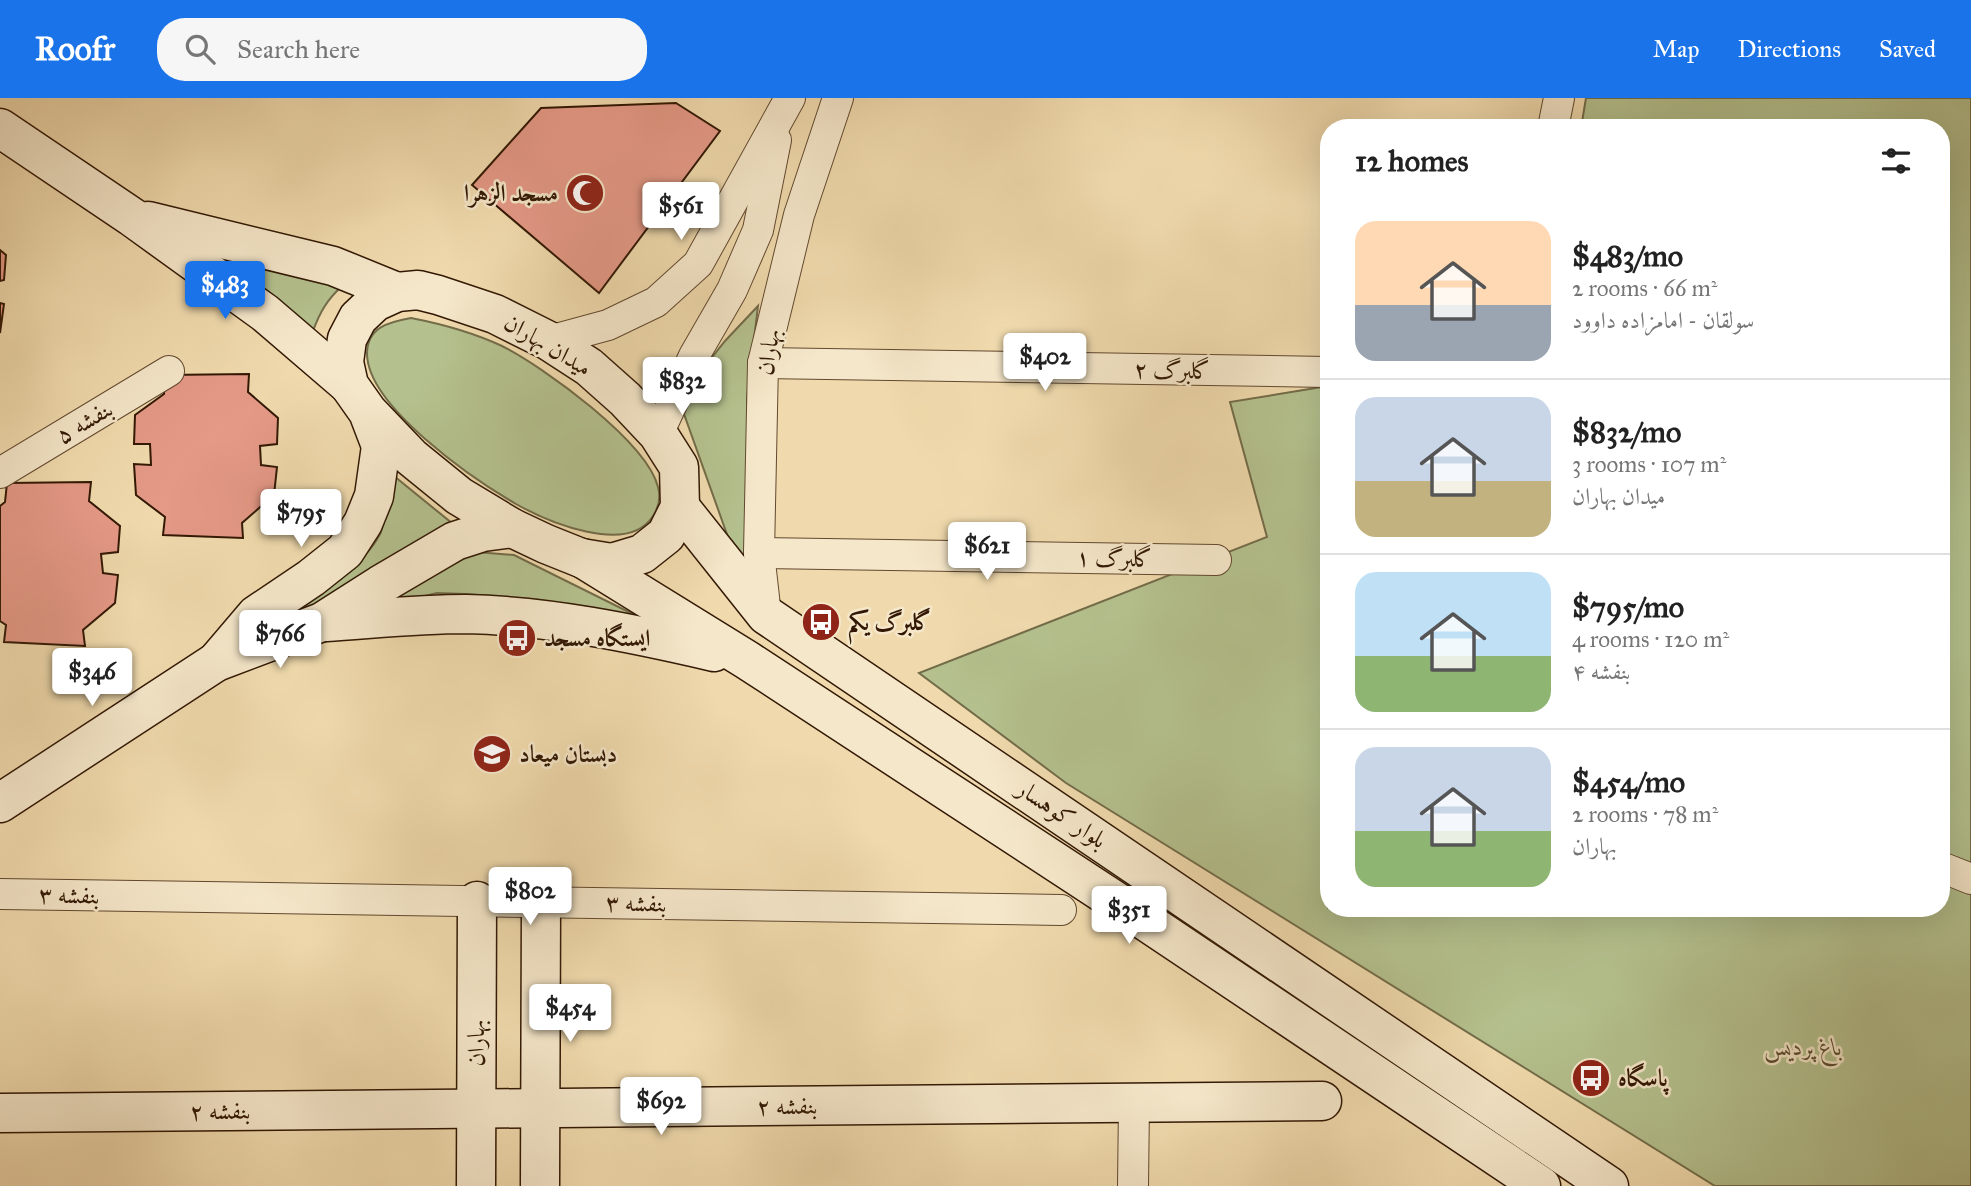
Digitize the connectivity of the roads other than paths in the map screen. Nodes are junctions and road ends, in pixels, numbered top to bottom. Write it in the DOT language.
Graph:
graph roads {
  1 [pos="838,98"];
  2 [pos="1559,98"];
  3 [pos="786,105"];
  4 [pos="1555,119"];
  5 [pos="0,128"];
  6 [pos="132,218"];
  7 [pos="397,292"];
  8 [pos="549,341"];
  9 [pos="763,363"];
  10 [pos="169,371"];
  11 [pos="1320,372"];
  12 [pos="358,398"];
  13 [pos="658,434"];
  14 [pos="0,472"];
  15 [pos="680,507"];
  16 [pos="512,528"];
  17 [pos="759,553"];
  18 [pos="581,558"];
  19 [pos="1216,560"];
  20 [pos="766,615"];
  21 [pos="322,622"];
  22 [pos="747,660"];
  23 [pos="216,662"];
  24 [pos="0,803"];
  25 [pos="1950,870"];
  26 [pos="1971,878"];
  27 [pos="0,894"];
  28 [pos="477,901"];
  29 [pos="541,902"];
  30 [pos="1061,910"];
  31 [pos="1322,1101"];
  32 [pos="1134,1103"];
  33 [pos="541,1108"];
  34 [pos="476,1109"];
  35 [pos="0,1113"];
  36 [pos="476,1186"];
  37 [pos="541,1186"];
  38 [pos="1133,1186"];
  39 [pos="1541,1186"];
  40 [pos="1609,1186"];
  1 -- 9 [label="street, بهاران"];
  2 -- 4 [label="street"];
  3 -- 8 [label="street"];
  3 -- 13 [label="street"];
  5 -- 6 [label="main road"];
  6 -- 7 [label="main road"];
  6 -- 12 [label="main road"];
  7 -- 8 [label="main road, میدان بهاران"];
  7 -- 12 [label="main road"];
  8 -- 13 [label="main road, میدان بهاران"];
  9 -- 11 [label="street, گلبرگ ۲"];
  9 -- 17 [label="street, بهاران"];
  10 -- 14 [label="street, بنفشه ۵"];
  12 -- 16 [label="main road"];
  12 -- 23 [label="main road"];
  13 -- 15 [label="main road, میدان بهاران"];
  15 -- 18 [label="main road"];
  15 -- 20 [label="main road, بلوار کوهسار"];
  16 -- 18 [label="main road"];
  16 -- 21 [label="main road"];
  17 -- 19 [label="street, گلبرگ ۱"];
  17 -- 20 [label="street, بهاران"];
  18 -- 22 [label="main road, بلوار کوهسار"];
  20 -- 40 [label="main road, بلوار کوهسار"];
  21 -- 22 [label="main road"];
  21 -- 23 [label="main road"];
  22 -- 39 [label="main road, بلوار کوهسار"];
  23 -- 24 [label="main road"];
  25 -- 26 [label="street"];
  27 -- 28 [label="street, بنفشه ۳"];
  28 -- 29 [label="street, بنفشه ۳"];
  28 -- 34 [label="main road, بهاران"];
  29 -- 30 [label="street, بنفشه ۳"];
  29 -- 33 [label="main road"];
  31 -- 32 [label="main road, بنفشه ۲"];
  32 -- 33 [label="main road, بنفشه ۲"];
  32 -- 38 [label="street"];
  33 -- 34 [label="main road, بنفشه ۲"];
  33 -- 37 [label="main road"];
  34 -- 35 [label="main road, بنفشه ۲"];
  34 -- 36 [label="main road, بهاران"];
}
